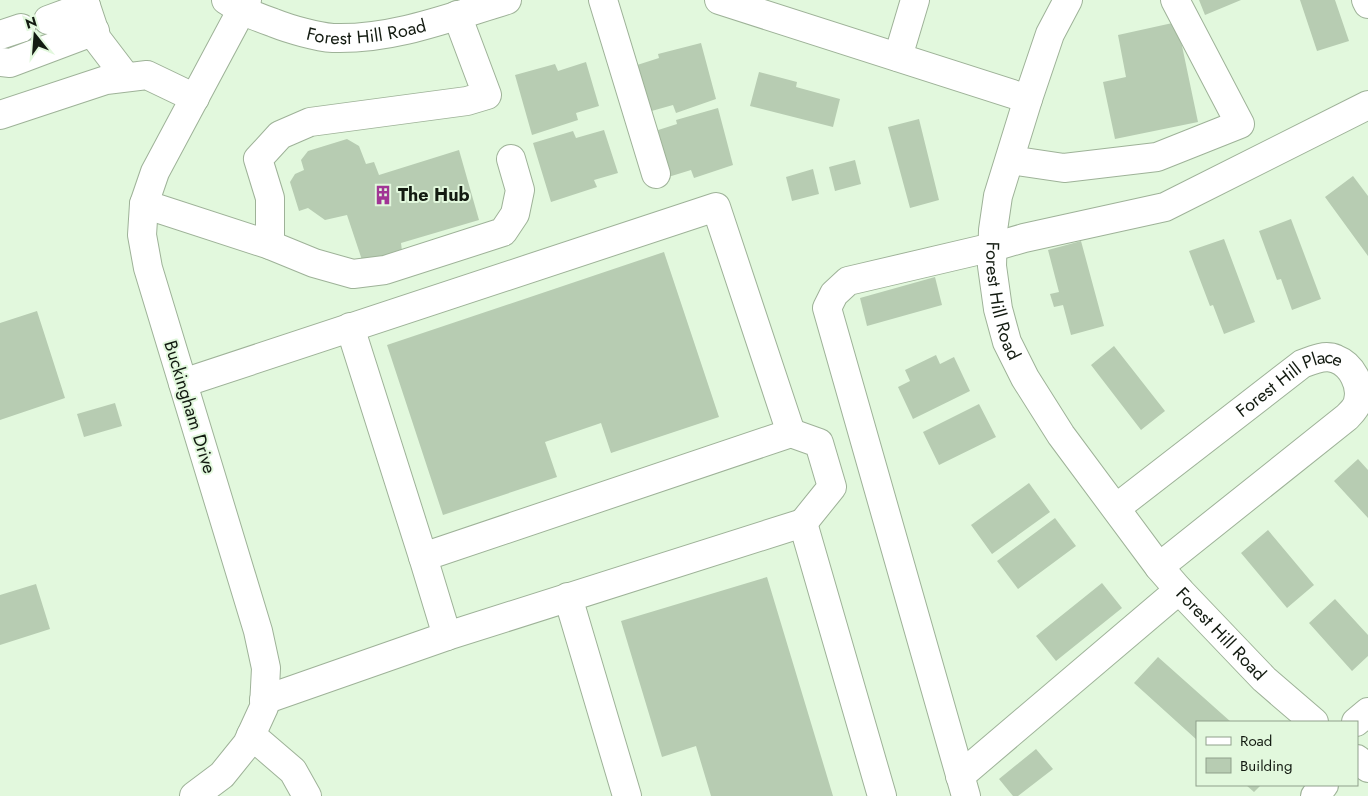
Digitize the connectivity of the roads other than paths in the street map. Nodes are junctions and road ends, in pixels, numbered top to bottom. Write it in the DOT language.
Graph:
graph roads {
  1 [pos="507,0"];
  2 [pos="603,0"];
  3 [pos="719,0"];
  4 [pos="915,0"];
  5 [pos="1068,0"];
  6 [pos="1175,0"];
  7 [pos="1366,0"];
  8 [pos="238,4"];
  9 [pos="1368,4"];
  10 [pos="88,12"];
  11 [pos="457,15"];
  12 [pos="48,20"];
  13 [pos="898,57"];
  14 [pos="0,62"];
  15 [pos="126,77"];
  16 [pos="195,98"];
  17 [pos="1028,99"];
  18 [pos="1368,105"];
  19 [pos="0,115"];
  20 [pos="511,159"];
  21 [pos="1010,160"];
  22 [pos="656,174"];
  23 [pos="144,204"];
  24 [pos="270,245"];
  25 [pos="992,248"];
  26 [pos="350,327"];
  27 [pos="183,383"];
  28 [pos="791,433"];
  29 [pos="1116,508"];
  30 [pos="803,523"];
  31 [pos="423,557"];
  32 [pos="1159,567"];
  33 [pos="1179,590"];
  34 [pos="568,597"];
  35 [pos="447,636"];
  36 [pos="264,700"];
  37 [pos="1368,712"];
  38 [pos="1313,721"];
  39 [pos="1357,721"];
  40 [pos="251,735"];
  41 [pos="1358,760"];
  42 [pos="1368,768"];
  43 [pos="963,786"];
  44 [pos="1323,786"];
  45 [pos="194,796"];
  46 [pos="308,796"];
  47 [pos="627,796"];
  48 [pos="882,796"];
  49 [pos="1315,796"];
  1 -- 11 [label="street, Forest Hill Road"];
  2 -- 22 [label="street"];
  3 -- 13 [label="street"];
  4 -- 13 [label="street"];
  5 -- 17 [label="street, Forest Hill Road"];
  6 -- 21 [label="street"];
  7 -- 9 [label="street"];
  8 -- 11 [label="street, Forest Hill Road"];
  8 -- 16 [label="street, Buckingham Drive"];
  10 -- 12 [label="street"];
  10 -- 14 [label="street"];
  10 -- 15 [label="street"];
  11 -- 24 [label="street"];
  13 -- 17 [label="street"];
  15 -- 16 [label="street"];
  15 -- 19 [label="street"];
  16 -- 23 [label="street, Buckingham Drive"];
  17 -- 21 [label="street, Forest Hill Road"];
  18 -- 25 [label="street"];
  20 -- 24 [label="street"];
  21 -- 25 [label="street, Forest Hill Road"];
  23 -- 24 [label="street"];
  23 -- 27 [label="street, Buckingham Drive"];
  25 -- 29 [label="street, Forest Hill Road"];
  25 -- 43 [label="street"];
  26 -- 27 [label="street"];
  26 -- 28 [label="street"];
  26 -- 31 [label="street"];
  27 -- 36 [label="street, Buckingham Drive"];
  28 -- 30 [label="street"];
  28 -- 31 [label="street"];
  29 -- 32 [label="street, Forest Hill Road"];
  29 -- 32 [label="street, Forest Hill Place"];
  30 -- 34 [label="street"];
  30 -- 48 [label="street"];
  31 -- 35 [label="street"];
  32 -- 33 [label="street, Forest Hill Road"];
  33 -- 38 [label="street, Forest Hill Road"];
  33 -- 43 [label="street"];
  34 -- 35 [label="street"];
  34 -- 47 [label="street"];
  35 -- 36 [label="street"];
  36 -- 40 [label="street, Buckingham Drive"];
  37 -- 39 [label="street"];
  40 -- 45 [label="street, Buckingham Drive"];
  40 -- 46 [label="street"];
  41 -- 42 [label="street"];
  44 -- 49 [label="street"];
}
